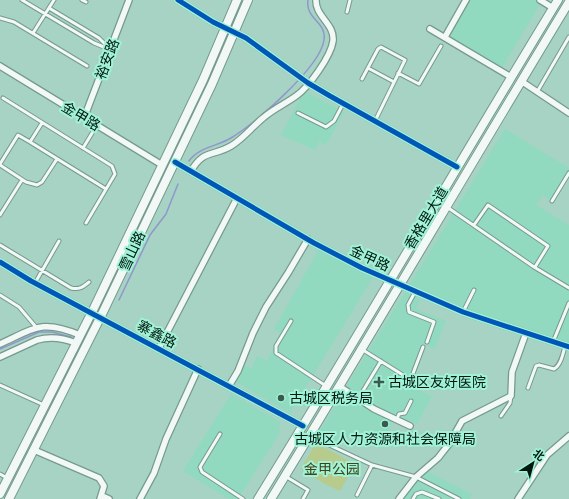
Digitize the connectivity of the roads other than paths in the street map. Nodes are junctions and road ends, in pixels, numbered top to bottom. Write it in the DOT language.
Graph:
graph roads {
  1 [pos="22,0"];
  2 [pos="54,0"];
  3 [pos="82,0"];
  4 [pos="129,0"];
  5 [pos="178,0"];
  6 [pos="237,0"];
  7 [pos="248,0"];
  8 [pos="316,0"];
  9 [pos="350,0"];
  10 [pos="466,0"];
  11 [pos="540,0"];
  12 [pos="558,0"];
  13 [pos="86,2"];
  14 [pos="569,2"];
  15 [pos="49,8"];
  16 [pos="553,8"];
  17 [pos="347,12"];
  18 [pos="45,14"];
  19 [pos="565,15"];
  20 [pos="0,18"];
  21 [pos="226,28"];
  22 [pos="430,29"];
  23 [pos="234,32"];
  24 [pos="33,33"];
  25 [pos="445,37"];
  26 [pos="569,37"];
  27 [pos="565,44"];
  28 [pos="441,46"];
  29 [pos="569,46"];
  30 [pos="111,50"];
  31 [pos="0,66"];
  32 [pos="87,66"];
  33 [pos="368,68"];
  34 [pos="398,73"];
  35 [pos="511,76"];
  36 [pos="362,79"];
  37 [pos="394,82"];
  38 [pos="521,82"];
  39 [pos="308,83"];
  40 [pos="537,92"];
  41 [pos="3,98"];
  42 [pos="343,104"];
  43 [pos="298,113"];
  44 [pos="569,113"];
  45 [pos="84,118"];
  46 [pos="375,121"];
  47 [pos="42,122"];
  48 [pos="97,125"];
  49 [pos="30,142"];
  50 [pos="83,148"];
  51 [pos="57,159"];
  52 [pos="175,162"];
  53 [pos="0,165"];
  54 [pos="162,165"];
  55 [pos="457,167"];
  56 [pos="191,171"];
  57 [pos="569,173"];
  58 [pos="22,180"];
  59 [pos="106,189"];
  60 [pos="237,198"];
  61 [pos="552,201"];
  62 [pos="446,206"];
  63 [pos="0,215"];
  64 [pos="86,223"];
  65 [pos="474,225"];
  66 [pos="308,239"];
  67 [pos="59,242"];
  68 [pos="0,245"];
  69 [pos="0,262"];
  70 [pos="535,267"];
  71 [pos="42,271"];
  72 [pos="390,281"];
  73 [pos="89,282"];
  74 [pos="35,283"];
  75 [pos="399,285"];
  76 [pos="569,288"];
  77 [pos="474,290"];
  78 [pos="415,292"];
  79 [pos="0,295"];
  80 [pos="569,303"];
  81 [pos="463,312"];
  82 [pos="92,313"];
  83 [pos="100,317"];
  84 [pos="291,321"];
  85 [pos="36,328"];
  86 [pos="526,333"];
  87 [pos="80,335"];
  88 [pos="427,342"];
  89 [pos="553,342"];
  90 [pos="76,343"];
  91 [pos="0,344"];
  92 [pos="567,346"];
  93 [pos="423,347"];
  94 [pos="159,348"];
  95 [pos="361,349"];
  96 [pos="0,357"];
  97 [pos="381,361"];
  98 [pos="198,369"];
  99 [pos="0,385"];
  100 [pos="229,386"];
  101 [pos="339,386"];
  102 [pos="327,387"];
  103 [pos="528,388"];
  104 [pos="511,396"];
  105 [pos="358,399"];
  106 [pos="411,401"];
  107 [pos="45,406"];
  108 [pos="501,416"];
  109 [pos="397,419"];
  110 [pos="304,426"];
  111 [pos="410,426"];
  112 [pos="220,434"];
  113 [pos="310,436"];
  114 [pos="569,436"];
  115 [pos="34,450"];
  116 [pos="372,465"];
  117 [pos="0,474"];
  118 [pos="285,476"];
  119 [pos="416,477"];
  120 [pos="8,479"];
  121 [pos="0,494"];
  122 [pos="357,495"];
  123 [pos="101,498"];
  124 [pos="9,499"];
  125 [pos="109,499"];
  126 [pos="140,499"];
  127 [pos="243,499"];
  128 [pos="258,499"];
  129 [pos="271,499"];
  130 [pos="303,499"];
  131 [pos="398,499"];
  132 [pos="413,499"];
  133 [pos="439,499"];
  134 [pos="459,499"];
  135 [pos="518,499"];
  1 -- 18 [label="lane"];
  2 -- 15 [label="lane"];
  3 -- 13 [label="lane"];
  4 -- 30 [label="street, 裕安路"];
  5 -- 21 [label="street"];
  6 -- 21 [label="main road, 雪山路"];
  7 -- 23 [label="main road, 雪山路"];
  8 -- 39 [label="street"];
  9 -- 17 [label="lane"];
  10 -- 25 [label="street"];
  11 -- 16 [label="street"];
  12 -- 16 [label="main road, 香格里大道"];
  14 -- 19 [label="main road, 香格里大道"];
  15 -- 18 [label="lane"];
  15 -- 30 [label="lane"];
  16 -- 35 [label="main road, 香格里大道"];
  18 -- 24 [label="lane"];
  18 -- 30 [label="lane"];
  19 -- 38 [label="main road, 香格里大道"];
  20 -- 24 [label="lane"];
  21 -- 23 [label="street"];
  21 -- 54 [label="main road, 雪山路"];
  22 -- 25 [label="street"];
  23 -- 39 [label="street"];
  23 -- 52 [label="main road, 雪山路"];
  24 -- 32 [label="lane"];
  25 -- 35 [label="street"];
  26 -- 27 [label="lane"];
  27 -- 29 [label="lane"];
  27 -- 40 [label="lane"];
  28 -- 34 [label="lane"];
  30 -- 45 [label="street, 裕安路"];
  31 -- 45 [label="street, 金甲路"];
  33 -- 34 [label="lane"];
  33 -- 36 [label="lane"];
  33 -- 37 [label="lane"];
  34 -- 37 [label="lane"];
  35 -- 55 [label="main road, 香格里大道"];
  37 -- 46 [label="lane"];
  38 -- 40 [label="street"];
  38 -- 62 [label="main road, 香格里大道"];
  39 -- 42 [label="street"];
  39 -- 56 [label="street"];
  40 -- 44 [label="street"];
  41 -- 47 [label="lane"];
  42 -- 43 [label="lane"];
  42 -- 46 [label="street"];
  45 -- 48 [label="street, 金甲路"];
  46 -- 55 [label="street"];
  47 -- 49 [label="lane"];
  47 -- 50 [label="lane"];
  48 -- 50 [label="lane"];
  48 -- 54 [label="street, 金甲路"];
  49 -- 51 [label="lane"];
  49 -- 53 [label="lane"];
  50 -- 59 [label="lane"];
  51 -- 58 [label="lane"];
  51 -- 59 [label="lane"];
  52 -- 56 [label="street, 金甲路"];
  52 -- 83 [label="main road, 雪山路"];
  53 -- 58 [label="lane"];
  54 -- 82 [label="main road, 雪山路"];
  55 -- 72 [label="main road, 香格里大道"];
  56 -- 60 [label="street, 金甲路"];
  57 -- 61 [label="lane"];
  58 -- 63 [label="lane"];
  59 -- 64 [label="lane"];
  60 -- 66 [label="street, 金甲路"];
  60 -- 94 [label="street"];
  62 -- 65 [label="lane"];
  62 -- 75 [label="main road, 香格里大道"];
  65 -- 70 [label="lane"];
  65 -- 70 [label="lane"];
  66 -- 72 [label="street, 金甲路"];
  66 -- 100 [label="street"];
  67 -- 71 [label="lane"];
  68 -- 71 [label="lane"];
  69 -- 74 [label="street, 寨鑫路"];
  70 -- 76 [label="lane"];
  71 -- 73 [label="lane"];
  71 -- 74 [label="lane"];
  72 -- 75 [label="street, 金甲路"];
  72 -- 102 [label="main road, 香格里大道"];
  74 -- 82 [label="street, 寨鑫路"];
  75 -- 78 [label="street, 金甲路"];
  75 -- 95 [label="main road, 香格里大道"];
  77 -- 81 [label="lane"];
  78 -- 81 [label="street, 金甲路"];
  78 -- 88 [label="lane"];
  79 -- 85 [label="lane"];
  80 -- 89 [label="lane"];
  81 -- 86 [label="street, 金甲路"];
  82 -- 83 [label="street, 寨鑫路"];
  82 -- 87 [label="main road, 雪山路"];
  83 -- 94 [label="street, 寨鑫路"];
  83 -- 115 [label="main road, 雪山路"];
  84 -- 102 [label="lane"];
  85 -- 87 [label="street"];
  85 -- 91 [label="street"];
  86 -- 89 [label="street, 金甲路"];
  86 -- 104 [label="street"];
  87 -- 90 [label="main road, 雪山路"];
  89 -- 92 [label="street, 金甲路"];
  90 -- 96 [label="street"];
  90 -- 107 [label="main road, 雪山路"];
  92 -- 103 [label="lane"];
  93 -- 97 [label="lane"];
  94 -- 98 [label="street, 寨鑫路"];
  95 -- 97 [label="lane"];
  95 -- 101 [label="main road, 香格里大道"];
  97 -- 105 [label="lane"];
  98 -- 100 [label="street, 寨鑫路"];
  98 -- 126 [label="street"];
  99 -- 107 [label="lane"];
  100 -- 110 [label="street, 寨鑫路"];
  101 -- 105 [label="street"];
  101 -- 113 [label="main road, 香格里大道"];
  102 -- 110 [label="main road, 香格里大道"];
  104 -- 108 [label="lane"];
  104 -- 119 [label="street"];
  105 -- 109 [label="street"];
  106 -- 109 [label="lane"];
  107 -- 120 [label="main road, 雪山路"];
  109 -- 111 [label="street"];
  110 -- 128 [label="main road, 香格里大道"];
  112 -- 127 [label="lane"];
  113 -- 116 [label="lane"];
  113 -- 118 [label="main road, 香格里大道"];
  114 -- 135 [label="street"];
  115 -- 123 [label="street"];
  115 -- 124 [label="main road, 雪山路"];
  116 -- 119 [label="lane"];
  116 -- 122 [label="lane"];
  117 -- 120 [label="lane"];
  118 -- 129 [label="main road, 香格里大道"];
  118 -- 130 [label="lane"];
  119 -- 131 [label="street"];
  119 -- 134 [label="lane"];
  120 -- 121 [label="main road, 雪山路"];
  123 -- 125 [label="street"];
  132 -- 133 [label="lane"];
}
